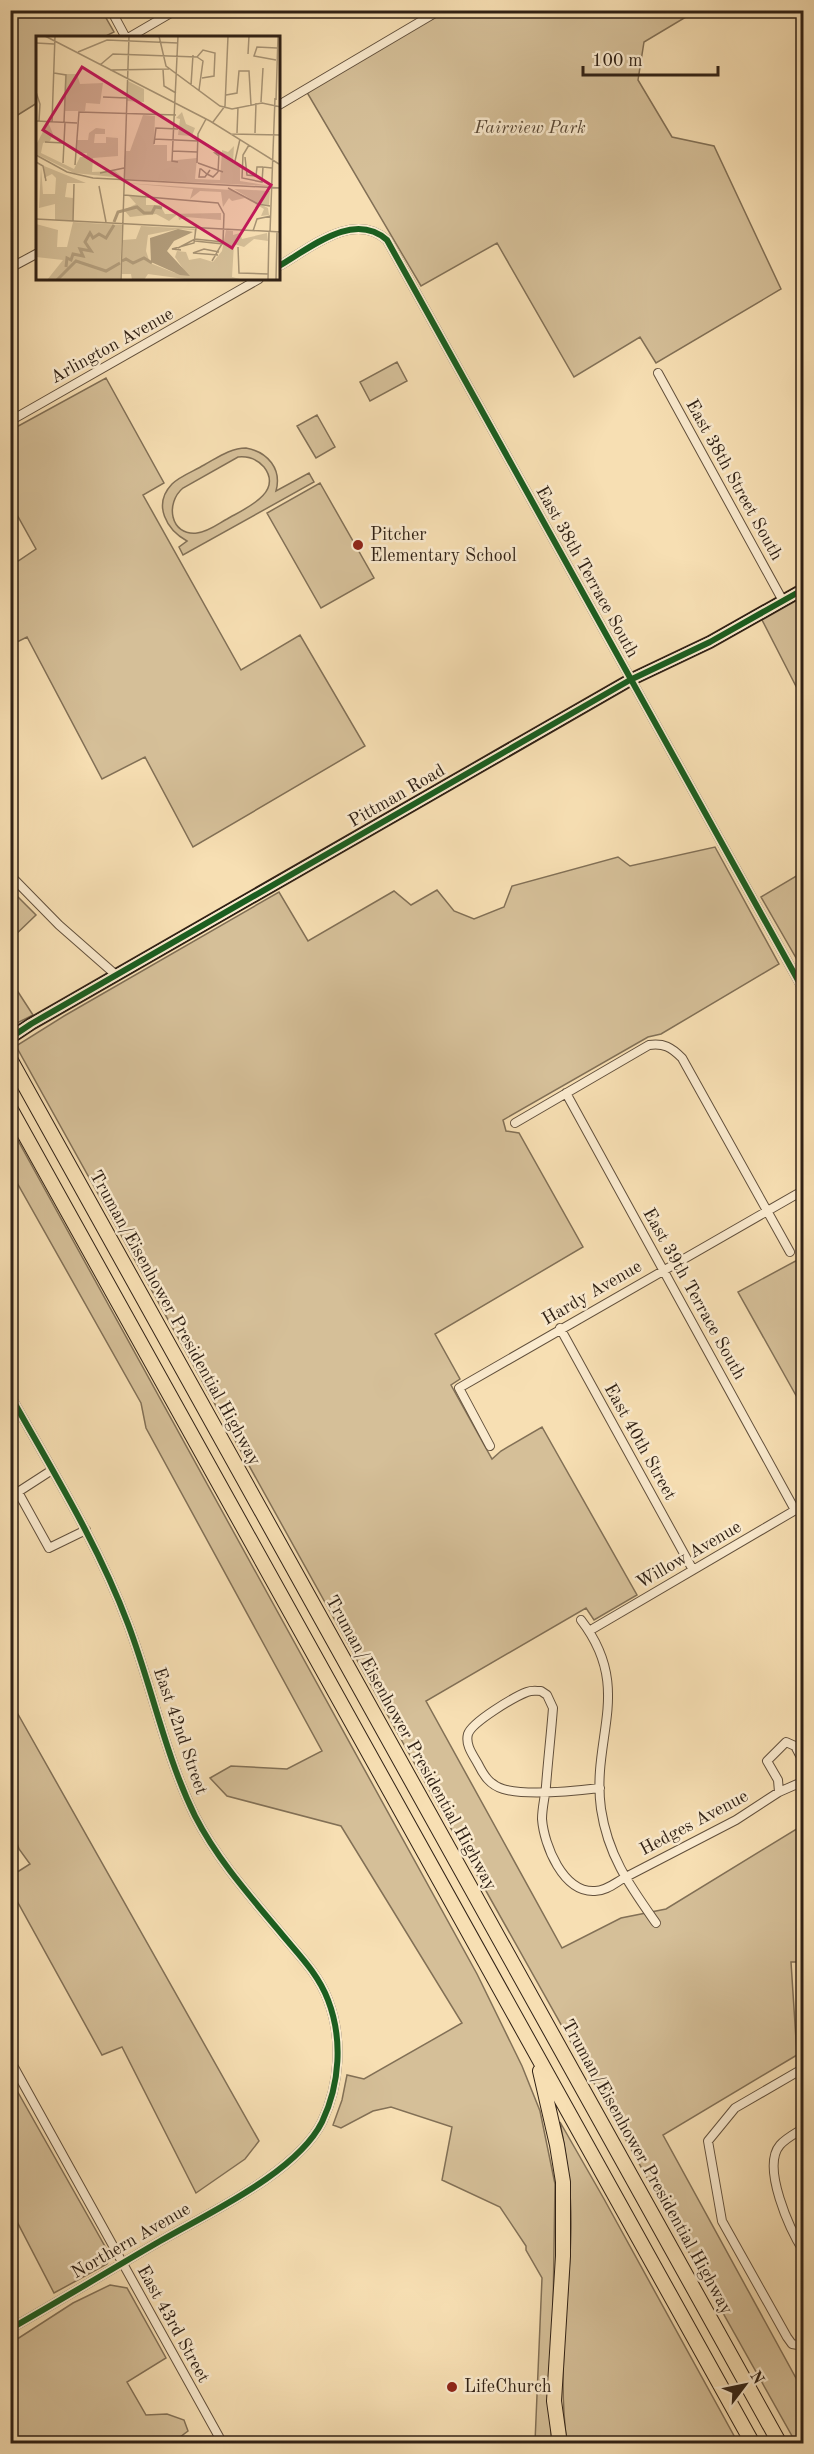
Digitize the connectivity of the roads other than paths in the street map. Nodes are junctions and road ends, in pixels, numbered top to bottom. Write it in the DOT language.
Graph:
graph roads {
  1 [pos="111,10"];
  2 [pos="176,10"];
  3 [pos="440,10"];
  4 [pos="126,36"];
  5 [pos="130,36"];
  6 [pos="280,104"];
  7 [pos="36,254"];
  8 [pos="280,265"];
  9 [pos="10,268"];
  10 [pos="257,280"];
  11 [pos="658,373"];
  12 [pos="10,420"];
  13 [pos="804,590"];
  14 [pos="783,601"];
  15 [pos="630,680"];
  16 [pos="10,875"];
  17 [pos="116,975"];
  18 [pos="804,991"];
  19 [pos="10,1038"];
  20 [pos="10,1059"];
  21 [pos="566,1093"];
  22 [pos="10,1108"];
  23 [pos="515,1123"];
  24 [pos="804,1190"];
  25 [pos="768,1210"];
  26 [pos="790,1252"];
  27 [pos="664,1269"];
  28 [pos="560,1328"];
  29 [pos="10,1395"];
  30 [pos="490,1446"];
  31 [pos="52,1470"];
  32 [pos="804,1505"];
  33 [pos="795,1510"];
  34 [pos="86,1530"];
  35 [pos="693,1570"];
  36 [pos="580,1620"];
  37 [pos="589,1631"];
  38 [pos="804,1763"];
  39 [pos="804,1781"];
  40 [pos="600,1788"];
  41 [pos="545,1792"];
  42 [pos="779,1792"];
  43 [pos="624,1878"];
  44 [pos="656,1923"];
  45 [pos="536,2055"];
  46 [pos="10,2060"];
  47 [pos="804,2068"];
  48 [pos="804,2128"];
  49 [pos="266,2179"];
  50 [pos="804,2252"];
  51 [pos="122,2263"];
  52 [pos="10,2329"];
  53 [pos="804,2346"];
  54 [pos="779,2442"];
  55 [pos="223,2444"];
  56 [pos="560,2444"];
  57 [pos="753,2444"];
  1 -- 4 [label="street"];
  2 -- 5 [label="street"];
  3 -- 6 [label="street"];
  7 -- 9 [label="street"];
  8 -- 15 [label="street, East 38th Terrace South"];
  10 -- 12 [label="street, Arlington Avenue"];
  11 -- 14 [label="street, East 38th Street South"];
  13 -- 14 [label="street, Pittman Road"];
  14 -- 15 [label="street, Pittman Road"];
  15 -- 17 [label="street, Pittman Road"];
  15 -- 18 [label="street, East 38th Terrace South"];
  16 -- 17 [label="street"];
  17 -- 19 [label="street, Pittman Road"];
  20 -- 54 [label="highway, Truman/Eisenhower Presidential Highway"];
  21 -- 23 [label="street"];
  21 -- 25 [label="street"];
  21 -- 27 [label="street, East 39th Terrace South"];
  22 -- 45 [label="highway"];
  24 -- 25 [label="street, Hardy Avenue"];
  25 -- 26 [label="street"];
  25 -- 27 [label="street, Hardy Avenue"];
  27 -- 28 [label="street, Hardy Avenue"];
  27 -- 33 [label="street, East 39th Terrace South"];
  28 -- 30 [label="street, Hardy Avenue"];
  28 -- 35 [label="street, East 40th Street"];
  29 -- 31 [label="street, East 42nd Street"];
  31 -- 34 [label="street, East 42nd Street"];
  31 -- 34 [label="street"];
  32 -- 33 [label="street, Willow Avenue"];
  33 -- 35 [label="street, Willow Avenue"];
  34 -- 49 [label="street, East 42nd Street"];
  35 -- 37 [label="street, Willow Avenue"];
  36 -- 37 [label="street"];
  37 -- 40 [label="street"];
  38 -- 42 [label="street"];
  39 -- 42 [label="street, Hedges Avenue"];
  40 -- 41 [label="street"];
  40 -- 43 [label="street"];
  41 -- 41 [label="street, Hedges Avenue"];
  41 -- 43 [label="street, Hedges Avenue"];
  42 -- 43 [label="street, Hedges Avenue"];
  43 -- 44 [label="street"];
  45 -- 56 [label="highway"];
  45 -- 57 [label="highway"];
  46 -- 51 [label="street, East 43rd Street"];
  47 -- 53 [label="street"];
  48 -- 50 [label="street"];
  49 -- 51 [label="street, Northern Avenue"];
  51 -- 52 [label="street, Northern Avenue"];
  51 -- 55 [label="street, East 43rd Street"];
}
